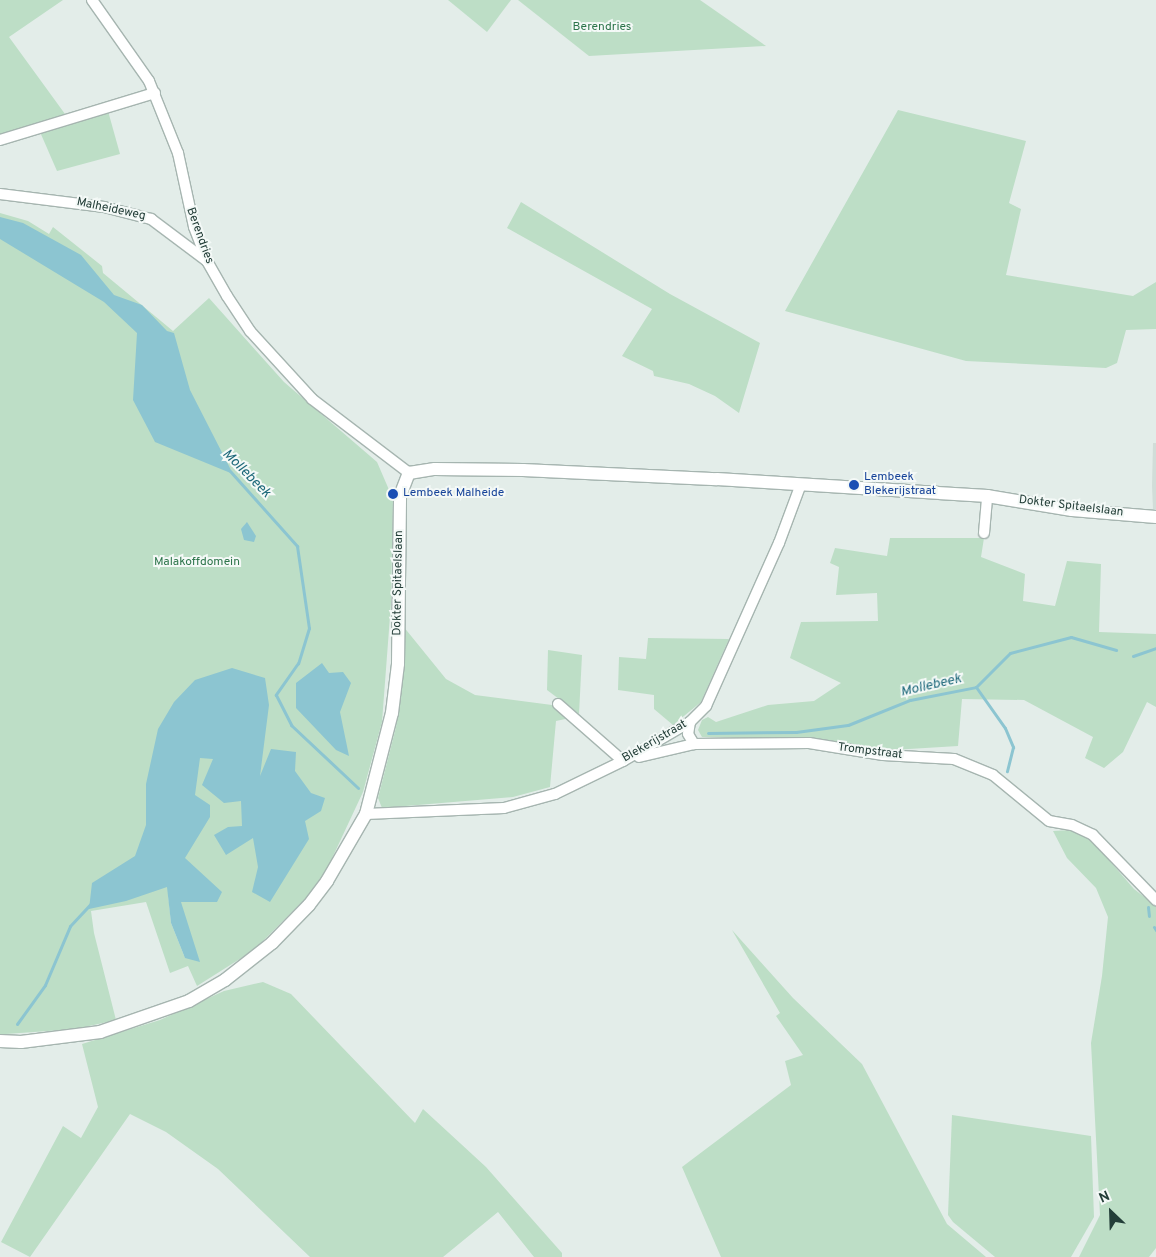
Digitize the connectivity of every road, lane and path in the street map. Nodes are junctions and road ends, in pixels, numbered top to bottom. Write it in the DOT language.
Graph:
graph roads {
  1 [pos="92,0"];
  2 [pos="155,93"];
  3 [pos="0,140"];
  4 [pos="0,194"];
  5 [pos="207,261"];
  6 [pos="409,473"];
  7 [pos="801,484"];
  8 [pos="987,496"];
  9 [pos="1156,517"];
  10 [pos="984,533"];
  11 [pos="558,704"];
  12 [pos="690,722"];
  13 [pos="694,744"];
  14 [pos="623,761"];
  15 [pos="366,814"];
  16 [pos="1156,900"];
  17 [pos="0,1041"];
  1 -- 2 [label="street, Berendries"];
  2 -- 3 [label="street"];
  2 -- 5 [label="street, Berendries"];
  4 -- 5 [label="street, Malheideweg"];
  5 -- 6 [label="street, Berendries"];
  6 -- 7 [label="street, Dokter Spitaelslaan"];
  6 -- 15 [label="street, Dokter Spitaelslaan"];
  7 -- 8 [label="street, Dokter Spitaelslaan"];
  7 -- 12 [label="street, Blekerijstraat"];
  8 -- 9 [label="street, Dokter Spitaelslaan"];
  8 -- 10 [label="street"];
  11 -- 14 [label="street"];
  12 -- 13 [label="street"];
  12 -- 14 [label="street, Blekerijstraat"];
  13 -- 14 [label="street, Trompstraat"];
  13 -- 16 [label="street, Trompstraat"];
  14 -- 15 [label="street, Blekerijstraat"];
  15 -- 17 [label="street, Dokter Spitaelslaan"];
}
